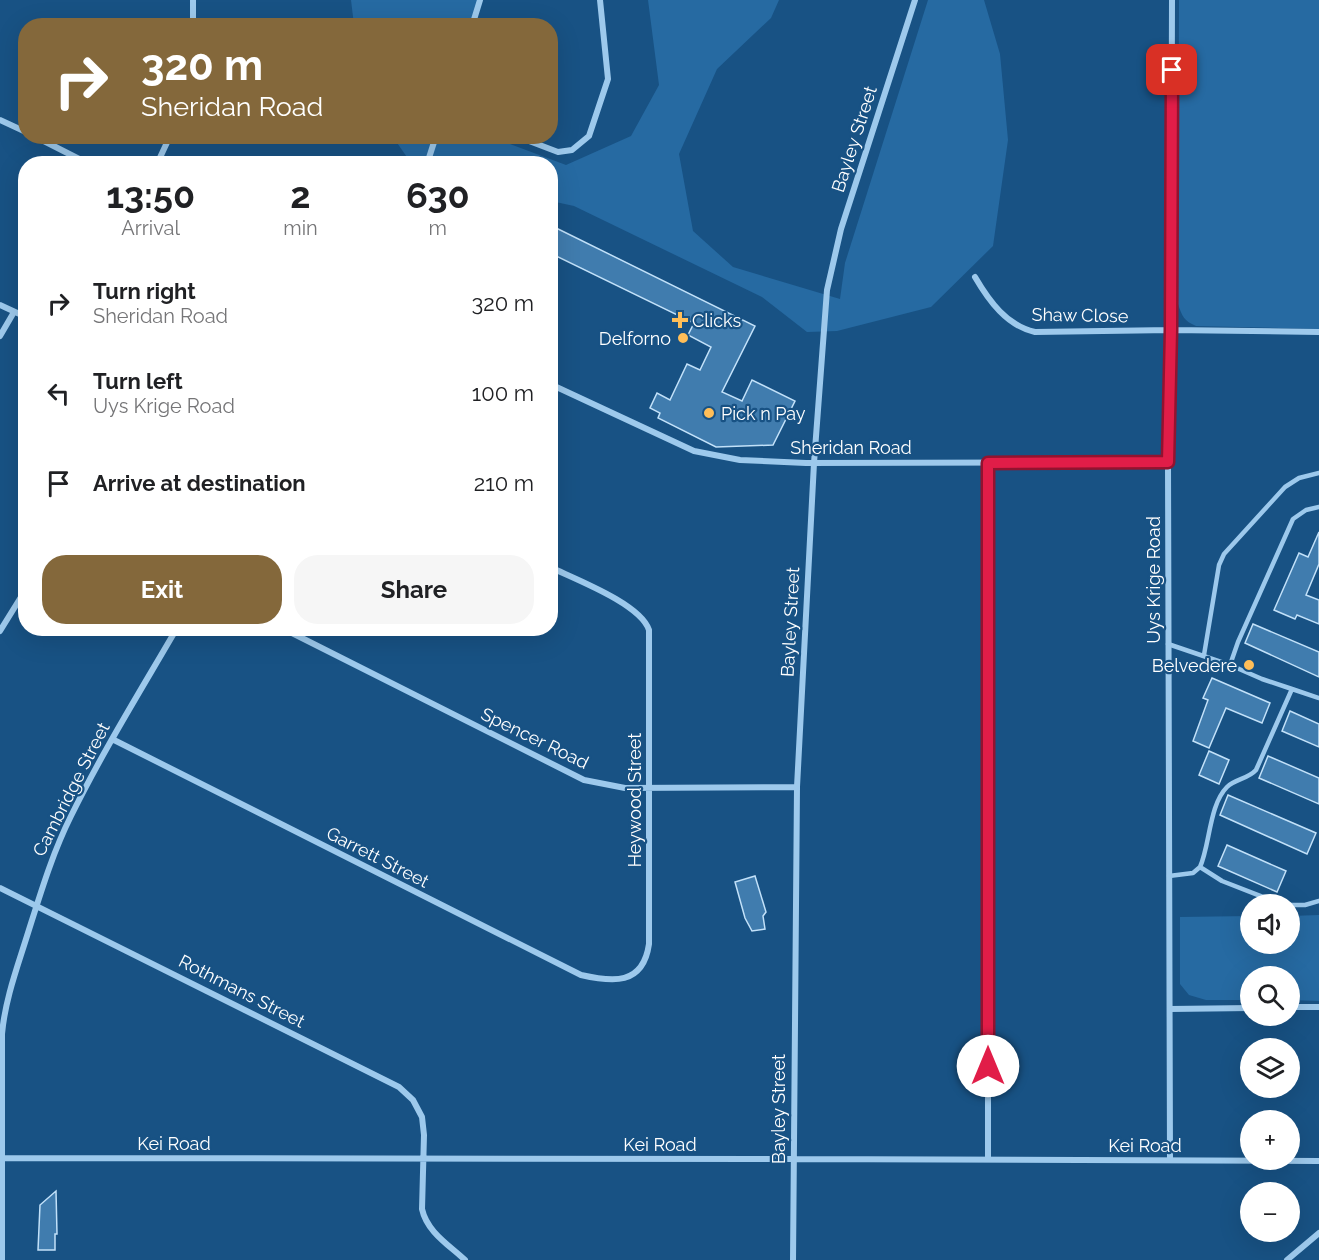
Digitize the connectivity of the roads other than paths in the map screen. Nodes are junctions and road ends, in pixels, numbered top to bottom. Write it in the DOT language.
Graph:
graph roads {
  1 [pos="193,0"];
  2 [pos="480,0"];
  3 [pos="600,0"];
  4 [pos="915,0"];
  5 [pos="1172,0"];
  6 [pos="193,18"];
  7 [pos="474,18"];
  8 [pos="0,120"];
  9 [pos="18,128"];
  10 [pos="50,144"];
  11 [pos="535,144"];
  12 [pos="73,156"];
  13 [pos="975,277"];
  14 [pos="0,305"];
  15 [pos="14,312"];
  16 [pos="18,314"];
  17 [pos="1171,330"];
  18 [pos="1319,332"];
  19 [pos="0,336"];
  20 [pos="558,388"];
  21 [pos="1168,462"];
  22 [pos="814,463"];
  23 [pos="988,463"];
  24 [pos="1319,473"];
  25 [pos="1319,507"];
  26 [pos="558,571"];
  27 [pos="18,602"];
  28 [pos="0,631"];
  29 [pos="172,636"];
  30 [pos="298,636"];
  31 [pos="1168,644"];
  32 [pos="1204,656"];
  33 [pos="1230,665"];
  34 [pos="1292,689"];
  35 [pos="1319,698"];
  36 [pos="112,739"];
  37 [pos="796,787"];
  38 [pos="648,788"];
  39 [pos="1200,867"];
  40 [pos="1169,876"];
  41 [pos="0,888"];
  42 [pos="1255,894"];
  43 [pos="1319,901"];
  44 [pos="37,905"];
  45 [pos="1300,906"];
  46 [pos="635,972"];
  47 [pos="1300,1007"];
  48 [pos="1319,1007"];
  49 [pos="1170,1008"];
  50 [pos="1240,1008"];
  51 [pos="1,1158"];
  52 [pos="793,1158"];
  53 [pos="422,1159"];
  54 [pos="987,1159"];
  55 [pos="1170,1160"];
  56 [pos="1319,1161"];
  57 [pos="1319,1233"];
  58 [pos="2,1260"];
  59 [pos="465,1260"];
  60 [pos="793,1260"];
  61 [pos="1287,1260"];
  1 -- 6 [label="street"];
  2 -- 7 [label="street"];
  3 -- 11 [label="street"];
  4 -- 22 [label="street, Bayley Street"];
  5 -- 17 [label="street, Uys Krige Road"];
  8 -- 9 [label="street"];
  10 -- 12 [label="street"];
  13 -- 17 [label="street, Shaw Close"];
  14 -- 15 [label="street"];
  15 -- 16 [label="street"];
  15 -- 19 [label="street"];
  17 -- 18 [label="street, Shaw Close"];
  17 -- 21 [label="street, Uys Krige Road"];
  20 -- 22 [label="street, Sheridan Road"];
  21 -- 23 [label="street, Sheridan Road"];
  21 -- 31 [label="street, Uys Krige Road"];
  22 -- 23 [label="street, Sheridan Road"];
  22 -- 37 [label="street, Bayley Street"];
  23 -- 54 [label="street"];
  24 -- 32 [label="lane"];
  25 -- 33 [label="lane"];
  26 -- 38 [label="street, Heywood Street"];
  27 -- 28 [label="street"];
  29 -- 36 [label="street, Cambridge Street"];
  30 -- 38 [label="street, Spencer Road"];
  31 -- 32 [label="lane"];
  31 -- 40 [label="street, Uys Krige Road"];
  32 -- 33 [label="lane"];
  33 -- 34 [label="lane"];
  34 -- 35 [label="lane"];
  34 -- 39 [label="lane"];
  36 -- 44 [label="street, Cambridge Street"];
  36 -- 46 [label="street, Garrett Street"];
  37 -- 38 [label="street, Spencer Road"];
  37 -- 52 [label="street, Bayley Street"];
  38 -- 46 [label="street, Heywood Street"];
  39 -- 40 [label="lane"];
  39 -- 42 [label="lane"];
  40 -- 49 [label="street, Uys Krige Road"];
  41 -- 44 [label="street, Rothmans Street"];
  43 -- 45 [label="lane"];
  44 -- 51 [label="street, Cambridge Street"];
  44 -- 53 [label="street, Rothmans Street"];
  47 -- 48 [label="street"];
  49 -- 50 [label="street"];
  49 -- 55 [label="street, Uys Krige Road"];
  51 -- 53 [label="street, Kei Road"];
  51 -- 58 [label="street, Cambridge Street"];
  52 -- 53 [label="street, Kei Road"];
  52 -- 54 [label="street, Kei Road"];
  52 -- 60 [label="street, Bayley Street"];
  53 -- 59 [label="street, Rothmans Street"];
  54 -- 55 [label="street, Kei Road"];
  55 -- 56 [label="street, Kei Road"];
  57 -- 61 [label="street"];
}
